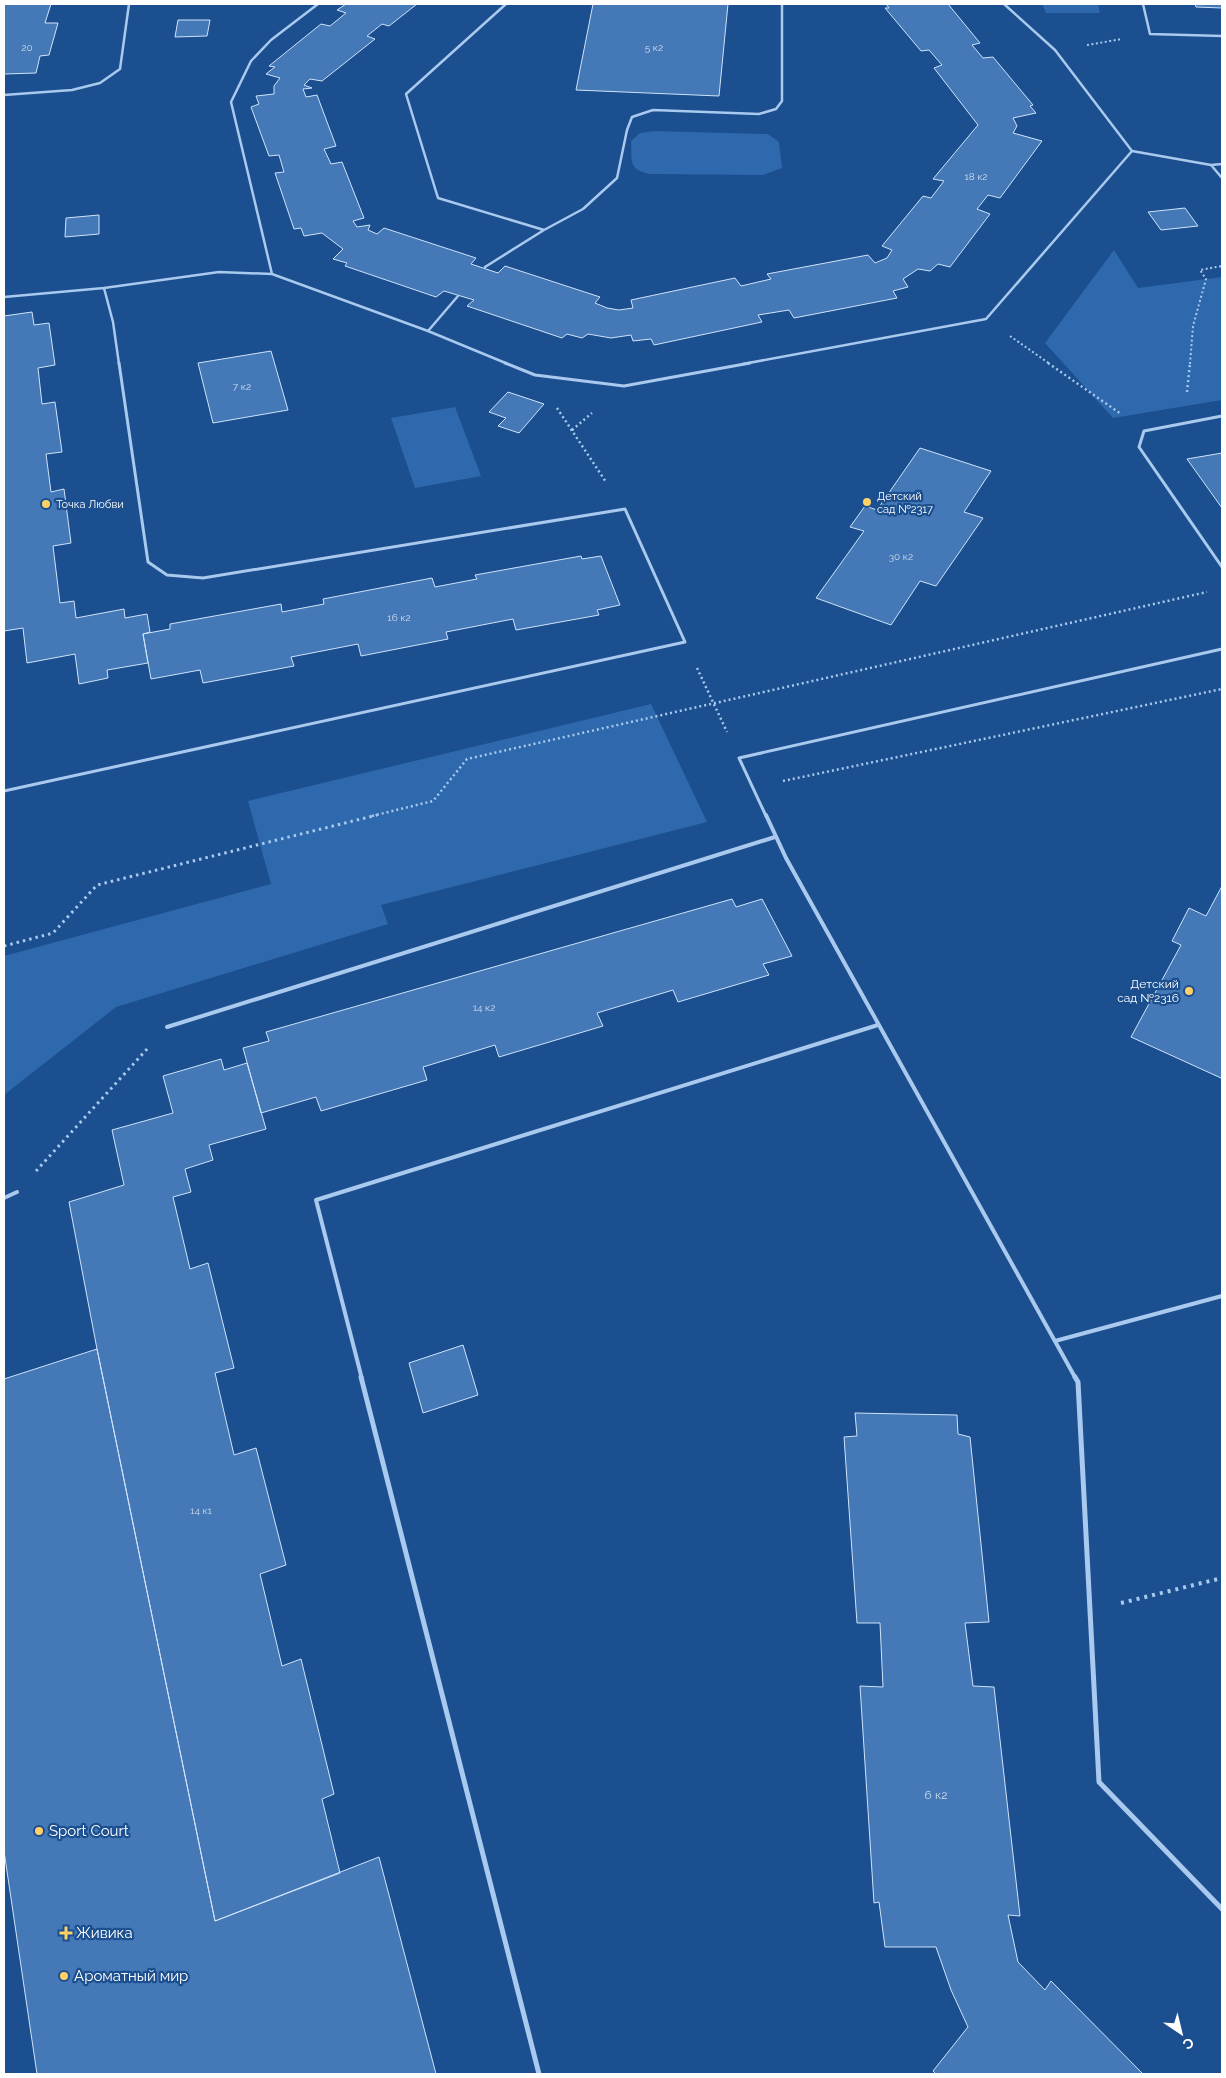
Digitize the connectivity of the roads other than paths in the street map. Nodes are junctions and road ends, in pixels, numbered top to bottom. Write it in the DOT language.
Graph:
graph roads {
  1 [pos="129,4"];
  2 [pos="318,4"];
  3 [pos="506,4"];
  4 [pos="782,4"];
  5 [pos="1004,4"];
  6 [pos="1144,4"];
  7 [pos="1222,36"];
  8 [pos="4,95"];
  9 [pos="1132,152"];
  10 [pos="1222,164"];
  11 [pos="1211,165"];
  12 [pos="1222,178"];
  13 [pos="544,230"];
  14 [pos="486,267"];
  15 [pos="272,274"];
  16 [pos="104,288"];
  17 [pos="458,296"];
  18 [pos="4,297"];
  19 [pos="428,330"];
  20 [pos="1222,416"];
  21 [pos="1222,567"];
  22 [pos="1222,649"];
  23 [pos="4,791"];
  24 [pos="775,837"];
  25 [pos="878,1025"];
  26 [pos="167,1027"];
  27 [pos="17,1192"];
  28 [pos="4,1198"];
  29 [pos="1222,1296"];
  30 [pos="1055,1341"];
  31 [pos="1222,1909"];
  32 [pos="539,2074"];
  1 -- 8 [label="lane"];
  2 -- 15 [label="lane"];
  3 -- 13 [label="lane"];
  4 -- 13 [label="lane"];
  5 -- 9 [label="lane"];
  6 -- 7 [label="lane"];
  9 -- 11 [label="lane"];
  9 -- 19 [label="lane"];
  10 -- 11 [label="lane"];
  11 -- 12 [label="lane"];
  13 -- 14 [label="lane"];
  15 -- 16 [label="lane"];
  15 -- 19 [label="lane"];
  16 -- 18 [label="lane"];
  16 -- 23 [label="lane"];
  17 -- 19 [label="lane"];
  20 -- 21 [label="lane"];
  22 -- 24 [label="lane"];
  24 -- 25 [label="lane"];
  24 -- 26 [label="lane"];
  25 -- 30 [label="lane"];
  25 -- 32 [label="lane"];
  27 -- 28 [label="lane"];
  29 -- 30 [label="lane"];
  30 -- 31 [label="lane"];
}
